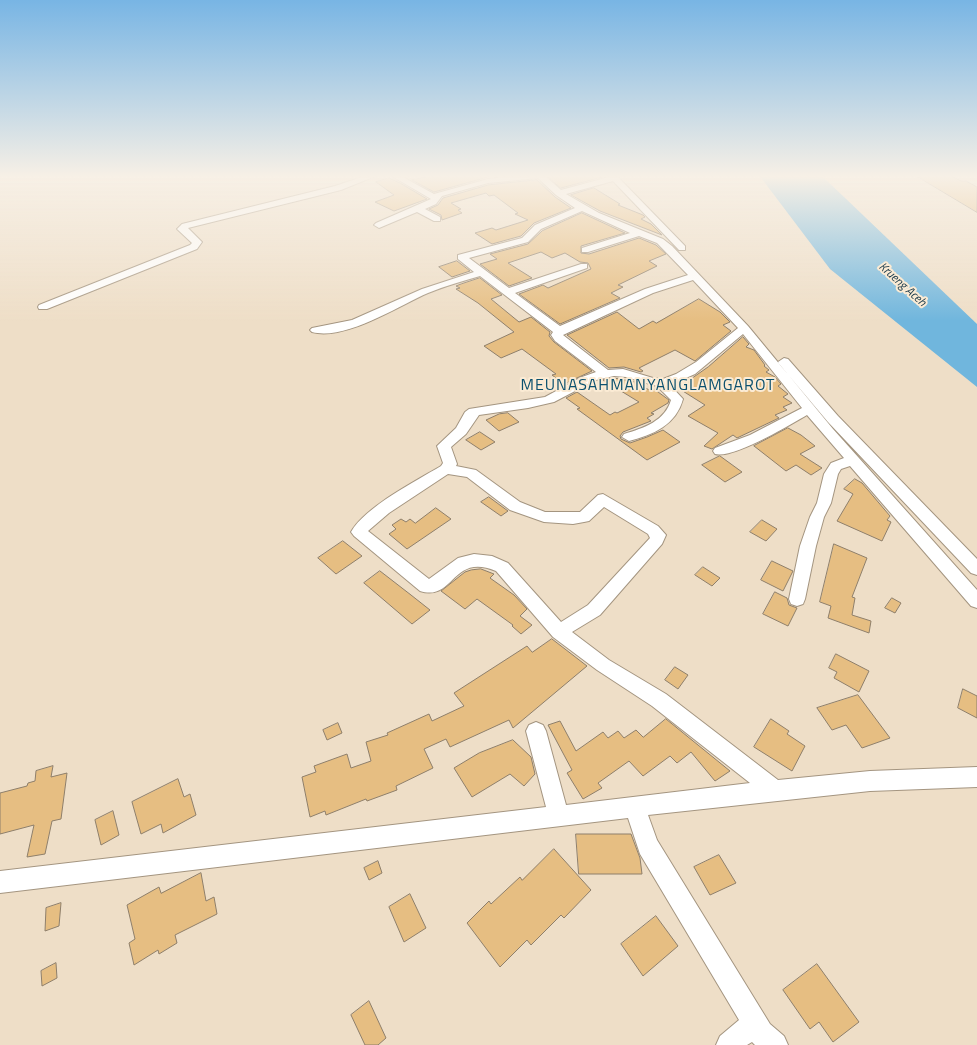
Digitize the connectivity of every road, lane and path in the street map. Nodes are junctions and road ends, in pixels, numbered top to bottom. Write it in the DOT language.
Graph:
graph roads {
  1 [pos="193,224"];
  2 [pos="545,224"];
  3 [pos="617,224"];
  4 [pos="659,224"];
  5 [pos="638,233"];
  6 [pos="585,250"];
  7 [pos="584,266"];
  8 [pos="481,273"];
  9 [pos="694,276"];
  10 [pos="508,292"];
  11 [pos="43,307"];
  12 [pos="744,328"];
  13 [pos="316,330"];
  14 [pos="559,331"];
  15 [pos="603,371"];
  16 [pos="661,383"];
  17 [pos="809,409"];
  18 [pos="629,437"];
  19 [pos="720,451"];
  20 [pos="853,460"];
  21 [pos="446,469"];
  22 [pos="977,569"];
  23 [pos="797,598"];
  24 [pos="977,601"];
  25 [pos="559,632"];
  26 [pos="536,731"];
  27 [pos="977,777"];
  28 [pos="775,790"];
  29 [pos="635,808"];
  30 [pos="558,815"];
  31 [pos="0,882"];
  32 [pos="768,1039"];
  33 [pos="729,1045"];
  1 -- 11 [label="street"];
  2 -- 8 [label="street"];
  3 -- 5 [label="street"];
  4 -- 22 [label="street"];
  5 -- 6 [label="street"];
  5 -- 9 [label="street"];
  7 -- 10 [label="street"];
  8 -- 10 [label="street"];
  8 -- 13 [label="street"];
  9 -- 12 [label="street"];
  9 -- 14 [label="street"];
  10 -- 14 [label="street"];
  12 -- 16 [label="street"];
  12 -- 17 [label="street"];
  14 -- 15 [label="street"];
  16 -- 18 [label="street"];
  16 -- 21 [label="street"];
  17 -- 19 [label="street"];
  17 -- 20 [label="street"];
  20 -- 23 [label="street"];
  20 -- 24 [label="street"];
  21 -- 25 [label="street"];
  21 -- 25 [label="street"];
  25 -- 28 [label="street"];
  26 -- 30 [label="street"];
  27 -- 28 [label="street"];
  28 -- 29 [label="street"];
  29 -- 30 [label="street"];
  29 -- 32 [label="street"];
  30 -- 31 [label="street"];
  32 -- 33 [label="street"];
}
